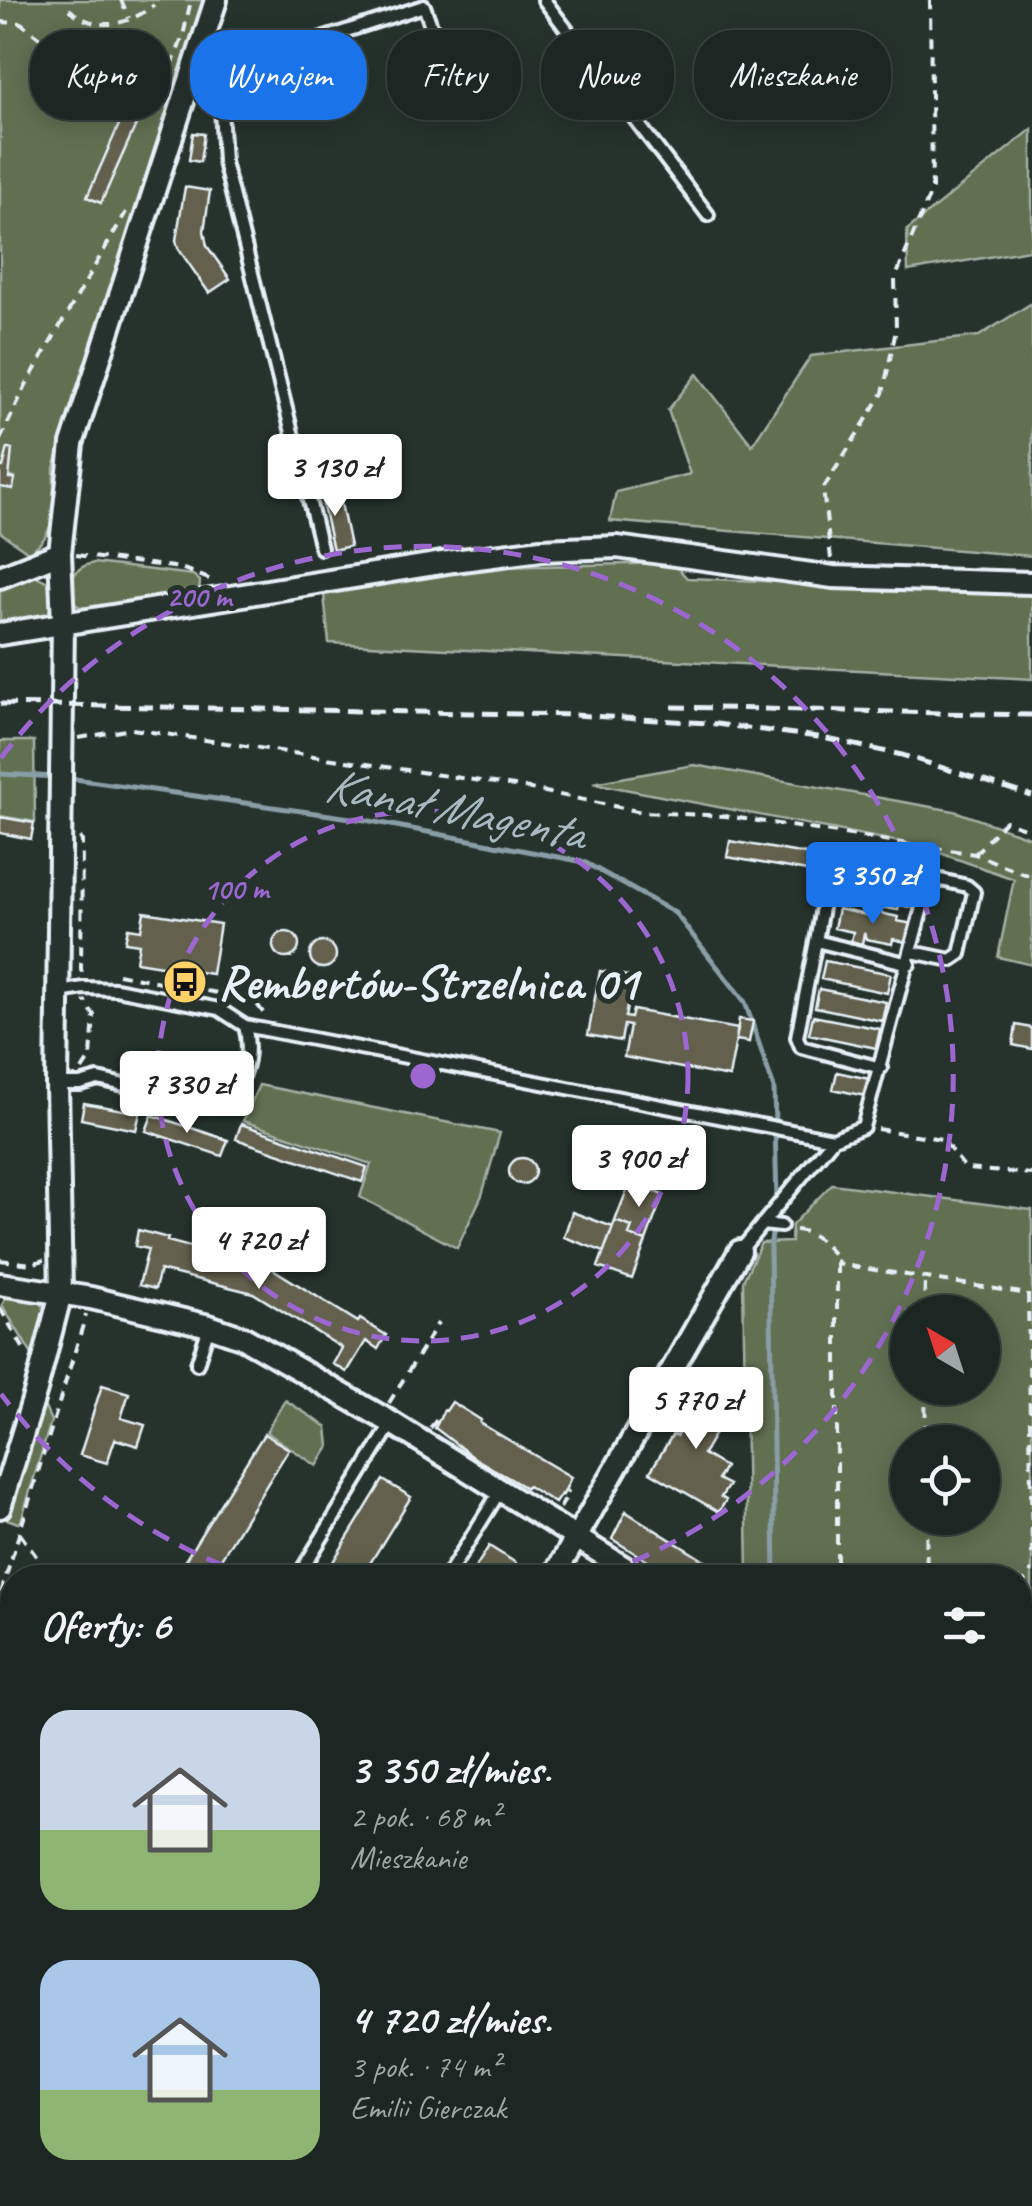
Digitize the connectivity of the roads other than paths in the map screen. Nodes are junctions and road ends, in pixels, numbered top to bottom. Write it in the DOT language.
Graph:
graph roads {
  1 [pos="216,0"];
  2 [pos="544,0"];
  3 [pos="207,30"];
  4 [pos="349,30"];
  5 [pos="433,30"];
  6 [pos="190,83"];
  7 [pos="222,120"];
  8 [pos="708,216"];
  9 [pos="321,548"];
  10 [pos="60,553"];
  11 [pos="0,577"];
  12 [pos="1032,584"];
  13 [pos="62,623"];
  14 [pos="0,634"];
  15 [pos="927,889"];
  16 [pos="816,941"];
  17 [pos="912,952"];
  18 [pos="908,964"];
  19 [pos="59,992"];
  20 [pos="246,1026"];
  21 [pos="882,1068"];
  22 [pos="56,1084"];
  23 [pos="833,1139"];
  24 [pos="762,1224"];
  25 [pos="787,1228"];
  26 [pos="740,1250"];
  27 [pos="0,1285"];
  28 [pos="60,1292"];
  29 [pos="209,1326"];
  30 [pos="197,1364"];
  31 [pos="390,1415"];
  32 [pos="500,1490"];
  33 [pos="5,1516"];
  34 [pos="576,1537"];
  35 [pos="305,1565"];
  36 [pos="454,1565"];
  37 [pos="560,1565"];
  38 [pos="620,1565"];
  1 -- 3 [label="street"];
  2 -- 8 [label="lane"];
  4 -- 5 [label="lane"];
  6 -- 10 [label="street"];
  7 -- 9 [label="lane"];
  10 -- 11 [label="street"];
  10 -- 13 [label="street"];
  12 -- 13 [label="street"];
  13 -- 14 [label="street"];
  13 -- 19 [label="street"];
  15 -- 16 [label="lane"];
  15 -- 17 [label="lane"];
  15 -- 17 [label="lane"];
  16 -- 18 [label="lane"];
  16 -- 21 [label="lane"];
  17 -- 18 [label="lane"];
  18 -- 21 [label="lane"];
  19 -- 20 [label="lane"];
  19 -- 22 [label="street"];
  20 -- 22 [label="lane"];
  20 -- 23 [label="lane"];
  21 -- 23 [label="lane"];
  22 -- 28 [label="street"];
  23 -- 24 [label="lane"];
  24 -- 25 [label="lane"];
  24 -- 26 [label="lane"];
  26 -- 34 [label="street"];
  27 -- 28 [label="street"];
  28 -- 29 [label="street"];
  28 -- 33 [label="street"];
  29 -- 30 [label="lane"];
  29 -- 31 [label="street"];
  31 -- 32 [label="street"];
  31 -- 35 [label="lane"];
  32 -- 34 [label="street"];
  32 -- 36 [label="lane"];
  34 -- 37 [label="street"];
  34 -- 38 [label="street"];
}
